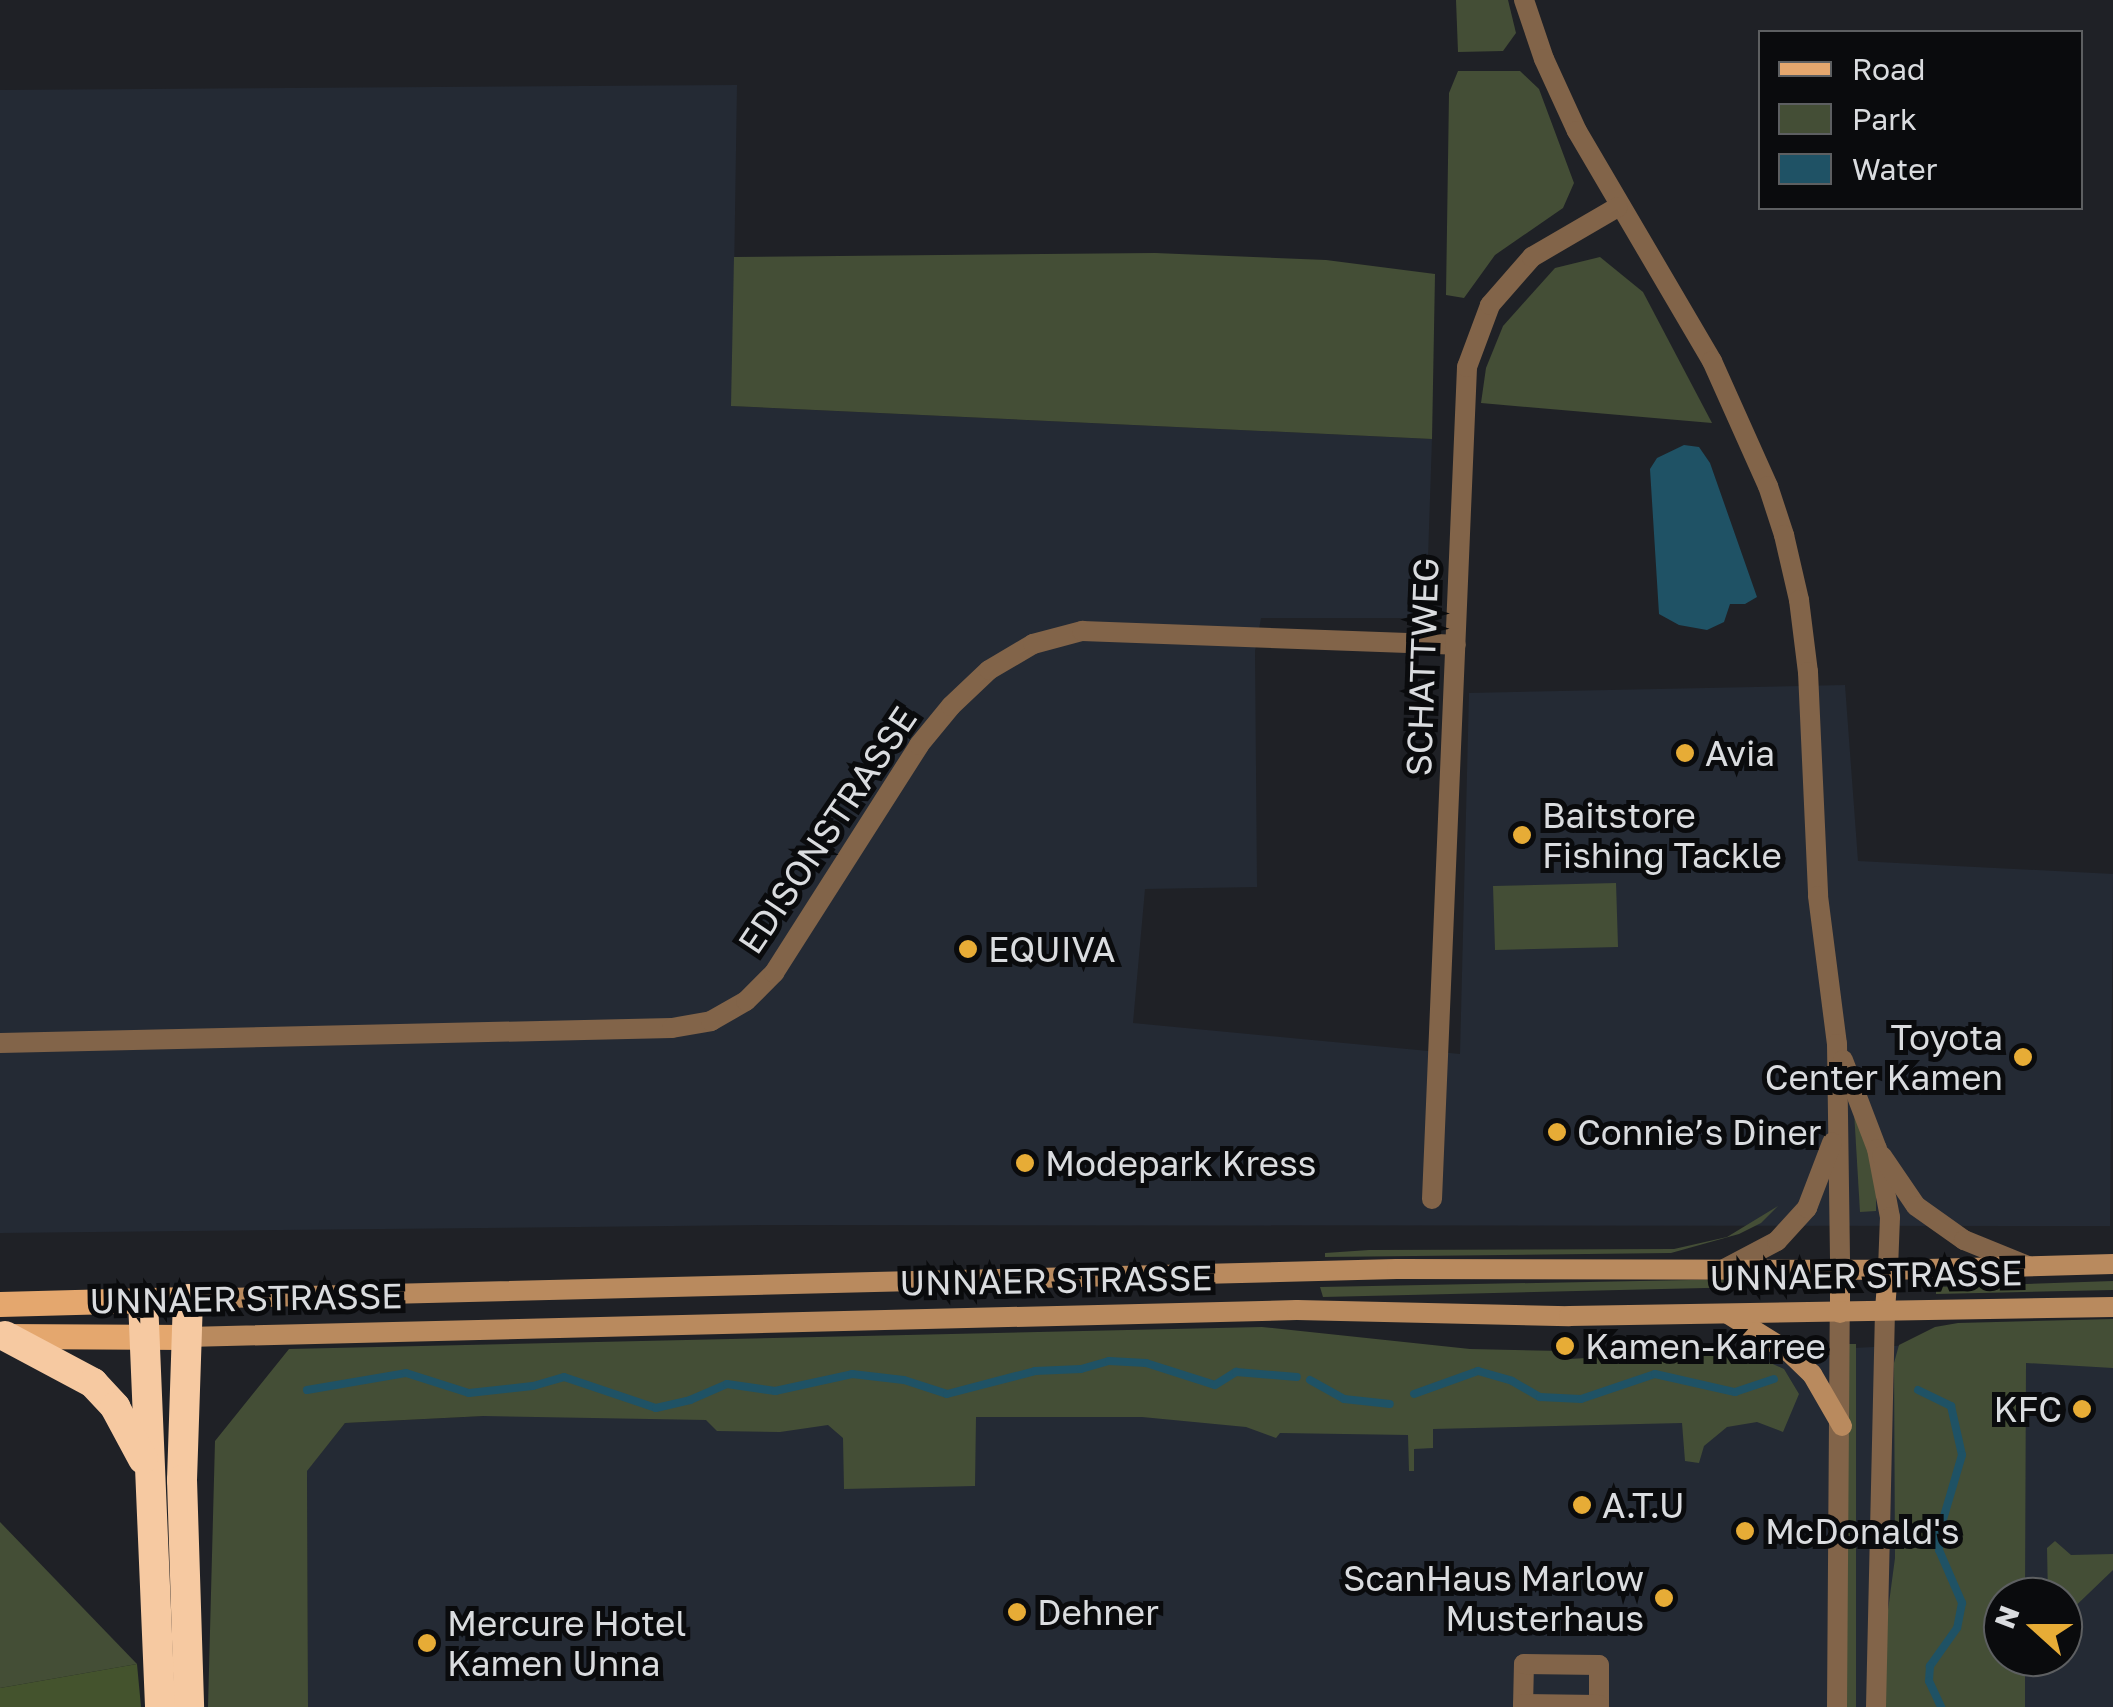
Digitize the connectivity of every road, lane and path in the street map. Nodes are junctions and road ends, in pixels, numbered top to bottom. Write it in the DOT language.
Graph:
graph roads {
  1 [pos="1524,0"];
  2 [pos="1618,207"];
  3 [pos="1456,645"];
  4 [pos="0,1043"];
  5 [pos="1837,1044"];
  6 [pos="1838,1122"];
  7 [pos="1876,1148"];
  8 [pos="1432,1199"];
  9 [pos="2113,1264"];
  10 [pos="2028,1266"];
  11 [pos="1724,1269"];
  12 [pos="1840,1269"];
  13 [pos="1888,1270"];
  14 [pos="188,1299"];
  15 [pos="143,1300"];
  16 [pos="0,1304"];
  17 [pos="2113,1307"];
  18 [pos="1885,1310"];
  19 [pos="1726,1313"];
  20 [pos="1840,1313"];
  21 [pos="143,1335"];
  22 [pos="3,1336"];
  23 [pos="187,1337"];
  24 [pos="1842,1426"];
  25 [pos="150,1475"];
  26 [pos="160,1707"];
  27 [pos="189,1707"];
  28 [pos="1837,1707"];
  29 [pos="1876,1707"];
  1 -- 2 [label="street"];
  2 -- 3 [label="street, SCHATTWEG"];
  2 -- 5 [label="street"];
  3 -- 4 [label="street, EDISONSTRASSE"];
  3 -- 8 [label="street, SCHATTWEG"];
  5 -- 6 [label="street"];
  5 -- 7 [label="street"];
  6 -- 11 [label="street"];
  6 -- 12 [label="street"];
  7 -- 10 [label="street"];
  7 -- 13 [label="street"];
  9 -- 10 [label="main road, UNNAER STRASSE"];
  10 -- 13 [label="main road, UNNAER STRASSE"];
  11 -- 12 [label="main road, UNNAER STRASSE"];
  11 -- 14 [label="main road, UNNAER STRASSE"];
  12 -- 13 [label="main road, UNNAER STRASSE"];
  12 -- 20 [label="main road"];
  13 -- 18 [label="main road"];
  14 -- 15 [label="main road, UNNAER STRASSE"];
  14 -- 23 [label="highway"];
  15 -- 16 [label="main road, UNNAER STRASSE"];
  15 -- 21 [label="highway"];
  17 -- 18 [label="main road, UNNAER STRASSE"];
  18 -- 20 [label="main road, UNNAER STRASSE"];
  18 -- 29 [label="street"];
  19 -- 20 [label="main road, UNNAER STRASSE"];
  19 -- 23 [label="main road, UNNAER STRASSE"];
  19 -- 24 [label="main road"];
  20 -- 24 [label="street"];
  21 -- 22 [label="main road, UNNAER STRASSE"];
  21 -- 23 [label="main road, UNNAER STRASSE"];
  21 -- 25 [label="highway"];
  22 -- 25 [label="highway"];
  23 -- 27 [label="highway"];
  24 -- 28 [label="street"];
  25 -- 26 [label="highway"];
}
